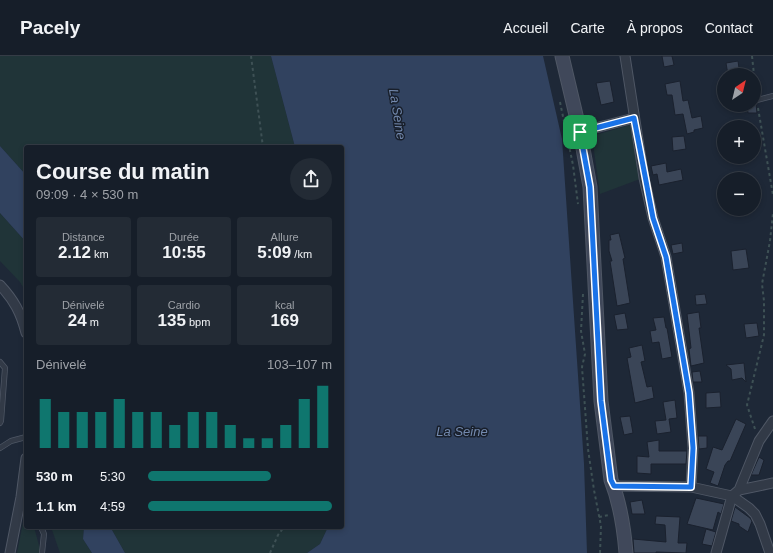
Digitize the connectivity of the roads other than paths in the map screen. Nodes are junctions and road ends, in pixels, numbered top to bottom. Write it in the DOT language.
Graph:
graph roads {
  1 [pos="562,56"];
  2 [pos="625,56"];
  3 [pos="773,96"];
  4 [pos="761,99"];
  5 [pos="634,118"];
  6 [pos="580,132"];
  7 [pos="0,285"];
  8 [pos="24,326"];
  9 [pos="0,362"];
  10 [pos="773,421"];
  11 [pos="0,422"];
  12 [pos="24,438"];
  13 [pos="0,448"];
  14 [pos="773,483"];
  15 [pos="24,485"];
  16 [pos="614,486"];
  17 [pos="691,487"];
  18 [pos="736,493"];
  19 [pos="23,499"];
  20 [pos="41,529"];
  21 [pos="10,553"];
  22 [pos="42,553"];
  23 [pos="626,553"];
  24 [pos="716,553"];
  25 [pos="770,553"];
  1 -- 6 [label="street"];
  2 -- 5 [label="street"];
  3 -- 4 [label="lane"];
  5 -- 6 [label="street"];
  5 -- 17 [label="street"];
  6 -- 16 [label="street"];
  7 -- 8 [label="street"];
  9 -- 11 [label="lane"];
  10 -- 18 [label="street"];
  12 -- 13 [label="lane"];
  14 -- 18 [label="street"];
  15 -- 19 [label="street"];
  16 -- 17 [label="street"];
  16 -- 23 [label="street"];
  17 -- 18 [label="street"];
  18 -- 24 [label="street"];
  18 -- 25 [label="street"];
  19 -- 21 [label="street"];
  20 -- 22 [label="lane"];
}
